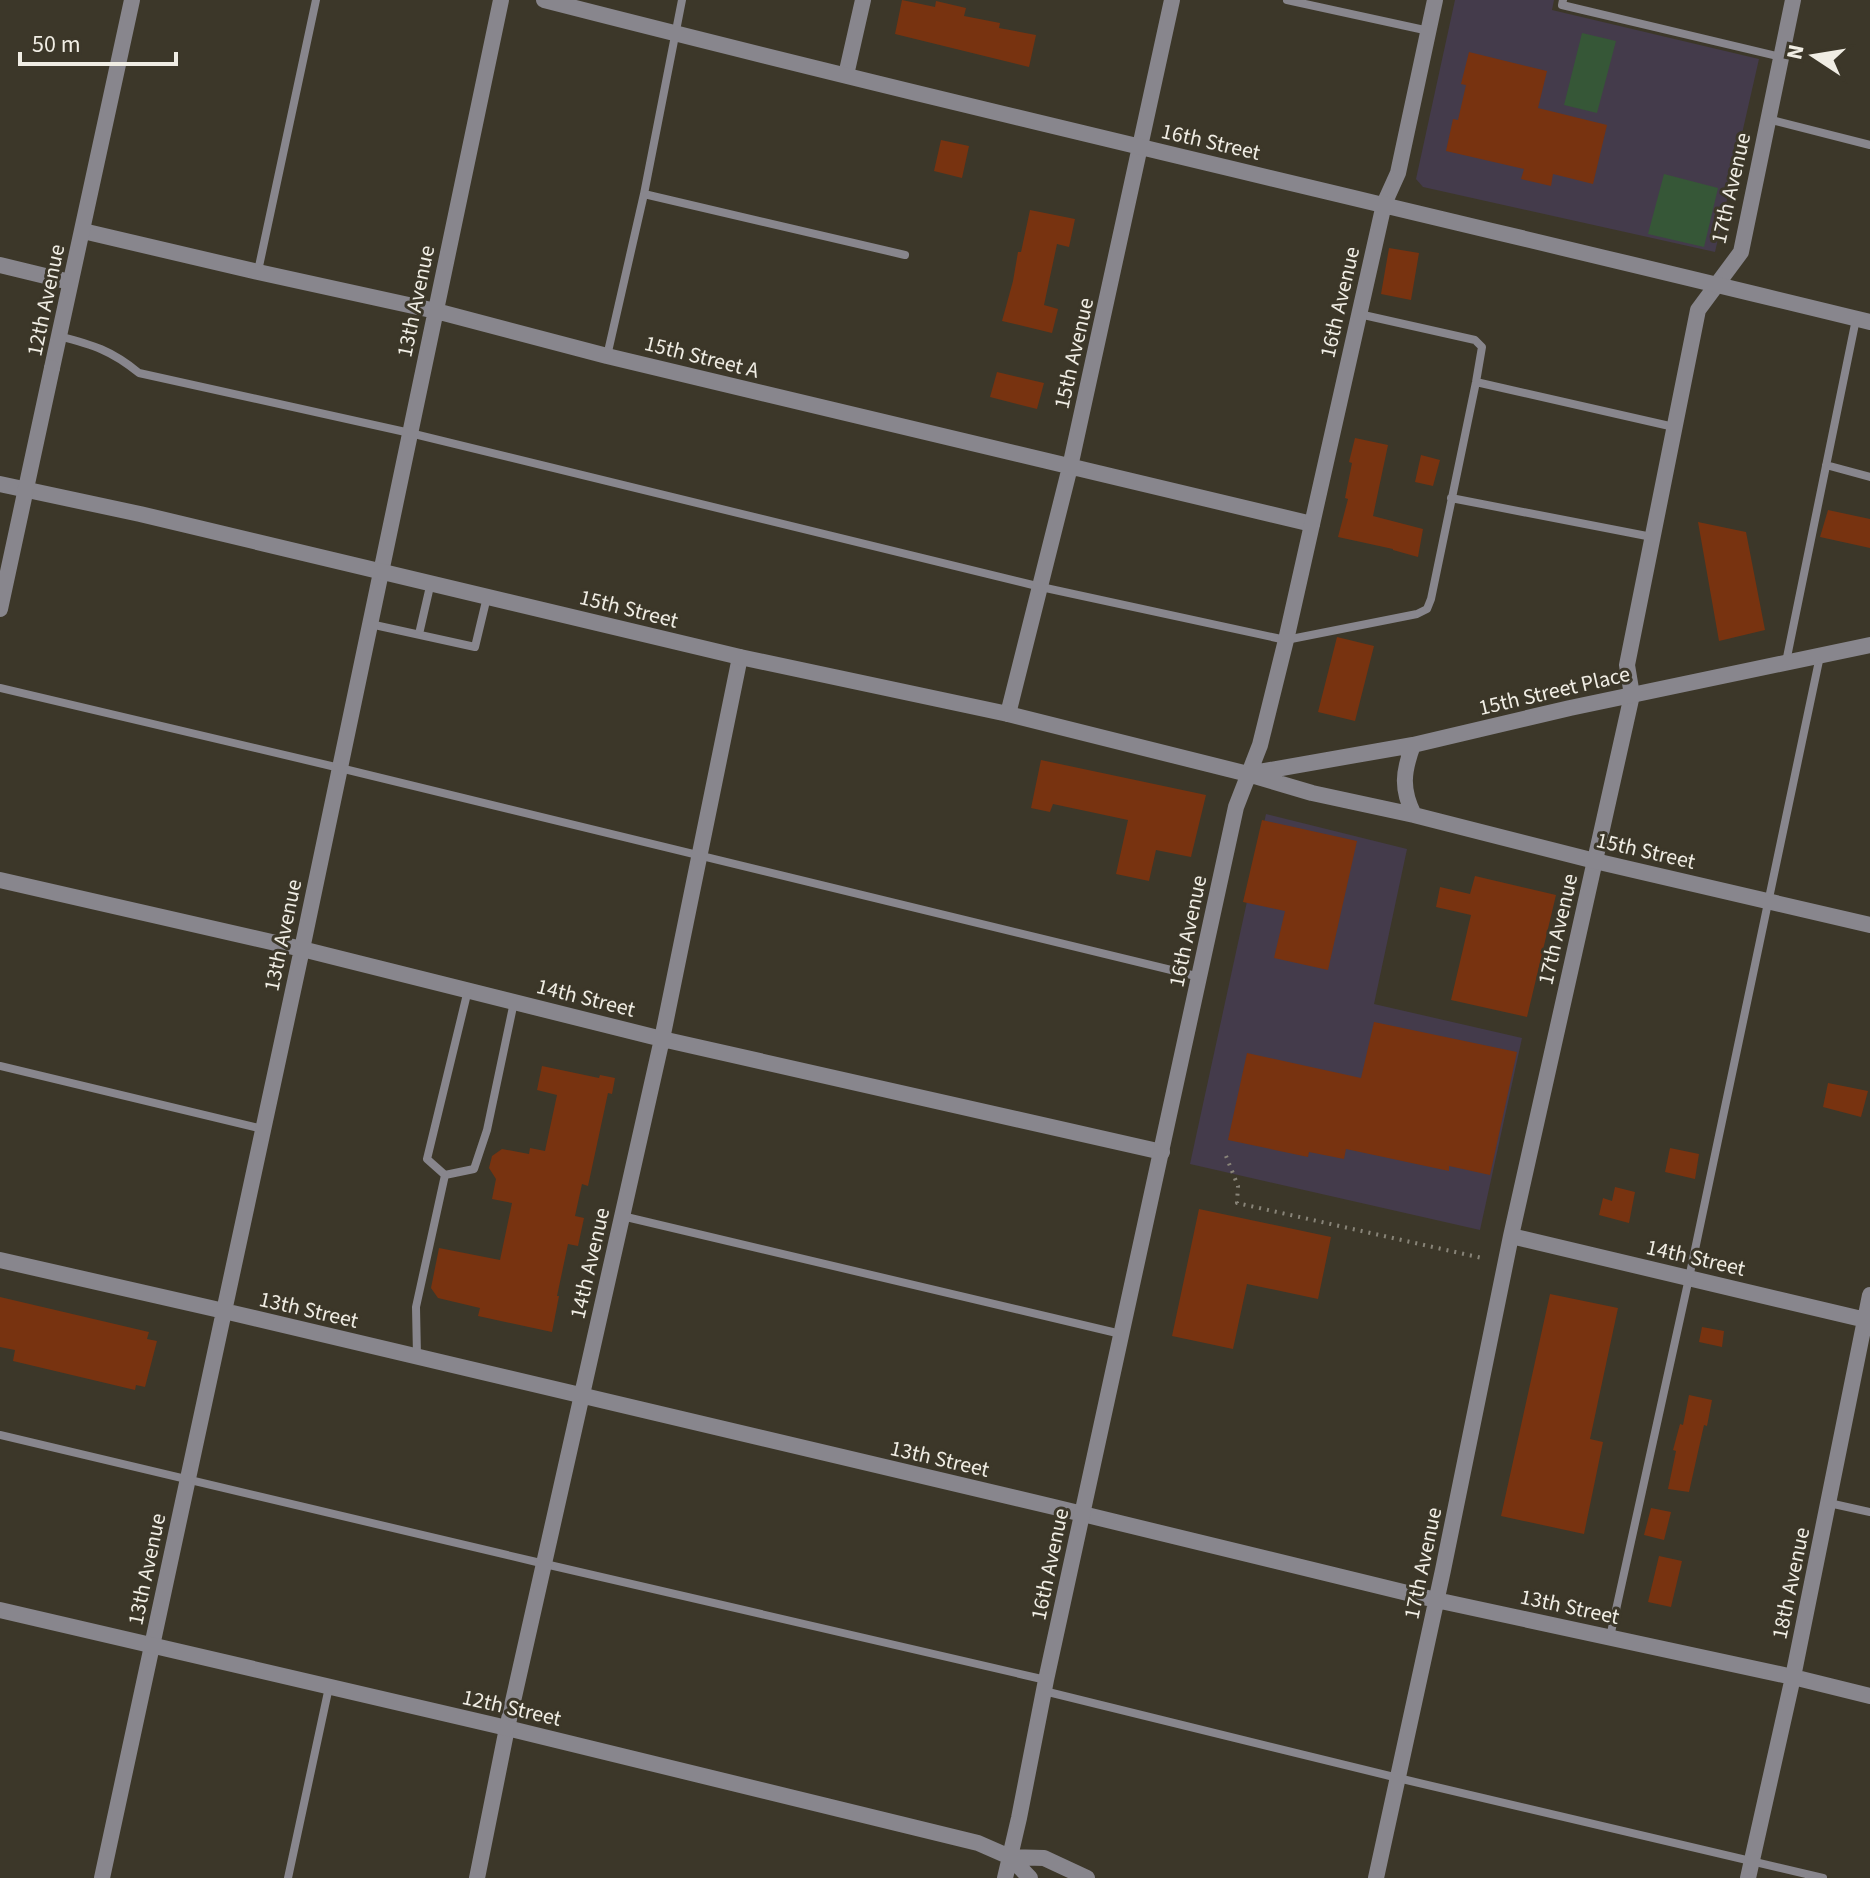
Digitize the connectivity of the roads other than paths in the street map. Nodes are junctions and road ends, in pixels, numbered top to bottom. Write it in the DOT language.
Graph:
graph roads {
  1 [pos="132,0"];
  2 [pos="316,0"];
  3 [pos="501,0"];
  4 [pos="544,0"];
  5 [pos="682,0"];
  6 [pos="863,0"];
  7 [pos="1172,0"];
  8 [pos="1287,0"];
  9 [pos="1435,0"];
  10 [pos="1563,0"];
  11 [pos="1793,0"];
  12 [pos="1429,31"];
  13 [pos="675,34"];
  14 [pos="1781,57"];
  15 [pos="846,75"];
  16 [pos="1768,119"];
  17 [pos="1870,145"];
  18 [pos="1141,148"];
  19 [pos="644,194"];
  20 [pos="1384,204"];
  21 [pos="83,231"];
  22 [pos="905,255"];
  23 [pos="0,265"];
  24 [pos="258,272"];
  25 [pos="70,282"];
  26 [pos="1718,285"];
  27 [pos="436,311"];
  28 [pos="1359,313"];
  29 [pos="1863,320"];
  30 [pos="59,336"];
  31 [pos="607,356"];
  32 [pos="1476,382"];
  33 [pos="1674,427"];
  34 [pos="410,433"];
  35 [pos="1826,465"];
  36 [pos="1070,467"];
  37 [pos="1870,477"];
  38 [pos="0,484"];
  39 [pos="1451,498"];
  40 [pos="1312,524"];
  41 [pos="1652,537"];
  42 [pos="381,570"];
  43 [pos="431,582"];
  44 [pos="1041,587"];
  45 [pos="487,596"];
  46 [pos="0,609"];
  47 [pos="370,623"];
  48 [pos="419,634"];
  49 [pos="1286,640"];
  50 [pos="1870,645"];
  51 [pos="1820,655"];
  52 [pos="740,657"];
  53 [pos="1786,662"];
  54 [pos="0,688"];
  55 [pos="1632,695"];
  56 [pos="1008,714"];
  57 [pos="1413,745"];
  58 [pos="340,768"];
  59 [pos="1248,774"];
  60 [pos="1414,815"];
  61 [pos="699,856"];
  62 [pos="1595,861"];
  63 [pos="0,880"];
  64 [pos="1768,901"];
  65 [pos="1870,925"];
  66 [pos="302,949"];
  67 [pos="1200,977"];
  68 [pos="468,990"];
  69 [pos="514,1002"];
  70 [pos="662,1039"];
  71 [pos="0,1066"];
  72 [pos="263,1129"];
  73 [pos="1162,1152"];
  74 [pos="445,1175"];
  75 [pos="622,1216"];
  76 [pos="1511,1236"];
  77 [pos="0,1260"];
  78 [pos="1689,1278"];
  79 [pos="1870,1295"];
  80 [pos="224,1311"];
  81 [pos="1867,1320"];
  82 [pos="1121,1334"];
  83 [pos="417,1357"];
  84 [pos="582,1396"];
  85 [pos="0,1435"];
  86 [pos="188,1480"];
  87 [pos="1829,1503"];
  88 [pos="1870,1512"];
  89 [pos="1082,1514"];
  90 [pos="545,1564"];
  91 [pos="1436,1600"];
  92 [pos="0,1610"];
  93 [pos="1610,1637"];
  94 [pos="152,1646"];
  95 [pos="1793,1677"];
  96 [pos="1045,1686"];
  97 [pos="329,1687"];
  98 [pos="1870,1696"];
  99 [pos="507,1728"];
  100 [pos="1398,1778"];
  101 [pos="1010,1857"];
  102 [pos="1752,1861"];
  103 [pos="102,1878"];
  104 [pos="288,1878"];
  105 [pos="477,1878"];
  106 [pos="1005,1878"];
  107 [pos="1030,1878"];
  108 [pos="1087,1878"];
  109 [pos="1376,1878"];
  110 [pos="1748,1878"];
  111 [pos="1823,1878"];
  1 -- 21 [label="street, 12th Avenue"];
  2 -- 24 [label="lane"];
  3 -- 27 [label="street, 13th Avenue"];
  4 -- 13 [label="street, 16th Street"];
  5 -- 13 [label="lane"];
  6 -- 15 [label="street"];
  7 -- 18 [label="street, 15th Avenue"];
  8 -- 12 [label="lane"];
  9 -- 12 [label="street, 16th Avenue"];
  10 -- 14 [label="lane"];
  11 -- 14 [label="street, 17th Avenue"];
  12 -- 20 [label="street, 16th Avenue"];
  13 -- 15 [label="street, 16th Street"];
  13 -- 19 [label="lane"];
  14 -- 16 [label="street, 17th Avenue"];
  15 -- 18 [label="street, 16th Street"];
  16 -- 17 [label="lane"];
  16 -- 26 [label="street, 17th Avenue"];
  18 -- 20 [label="street, 16th Street"];
  18 -- 36 [label="street, 15th Avenue"];
  19 -- 22 [label="lane"];
  19 -- 31 [label="lane"];
  20 -- 26 [label="street, 16th Street"];
  20 -- 28 [label="street, 16th Avenue"];
  21 -- 24 [label="street, 15th Street A"];
  21 -- 25 [label="street, 12th Avenue"];
  23 -- 25 [label="street"];
  24 -- 27 [label="street, 15th Street A"];
  25 -- 30 [label="street, 12th Avenue"];
  26 -- 29 [label="street, 16th Street"];
  26 -- 33 [label="street, 17th Avenue"];
  27 -- 31 [label="street, 15th Street A"];
  27 -- 34 [label="street, 13th Avenue"];
  28 -- 32 [label="lane"];
  28 -- 40 [label="street, 16th Avenue"];
  29 -- 35 [label="lane"];
  30 -- 34 [label="lane"];
  30 -- 46 [label="street, 12th Avenue, bridge"];
  31 -- 36 [label="street, 15th Street A"];
  32 -- 33 [label="lane"];
  32 -- 39 [label="lane"];
  33 -- 41 [label="street, 17th Avenue"];
  34 -- 42 [label="street, 13th Avenue"];
  34 -- 44 [label="lane"];
  35 -- 37 [label="lane"];
  35 -- 53 [label="lane"];
  36 -- 40 [label="street, 15th Street A"];
  36 -- 44 [label="street, 15th Avenue"];
  38 -- 42 [label="street, 15th Street"];
  39 -- 41 [label="lane"];
  39 -- 49 [label="lane"];
  40 -- 49 [label="street, 16th Avenue"];
  41 -- 55 [label="street, 17th Avenue"];
  42 -- 43 [label="street, 15th Street"];
  42 -- 47 [label="street, 13th Avenue"];
  43 -- 45 [label="street, 15th Street"];
  43 -- 48 [label="lane"];
  44 -- 49 [label="lane"];
  44 -- 56 [label="street, 15th Avenue"];
  45 -- 48 [label="lane"];
  45 -- 52 [label="street, 15th Street"];
  47 -- 48 [label="lane"];
  47 -- 58 [label="street, 13th Avenue"];
  49 -- 59 [label="street, 16th Avenue"];
  50 -- 51 [label="street, 15th Street Place"];
  51 -- 53 [label="street, 15th Street Place"];
  51 -- 64 [label="lane"];
  52 -- 56 [label="street, 15th Street"];
  52 -- 61 [label="street, 14th Avenue"];
  53 -- 55 [label="street, 15th Street Place"];
  54 -- 58 [label="lane"];
  55 -- 57 [label="street, 15th Street Place"];
  55 -- 62 [label="street, 17th Avenue"];
  56 -- 59 [label="street, 15th Street"];
  57 -- 59 [label="street, 15th Street Place"];
  57 -- 60 [label="street"];
  58 -- 61 [label="lane"];
  58 -- 66 [label="street, 13th Avenue"];
  59 -- 60 [label="street, 15th Street"];
  59 -- 67 [label="street, 16th Avenue"];
  60 -- 62 [label="street, 15th Street"];
  61 -- 67 [label="lane"];
  61 -- 70 [label="street, 14th Avenue"];
  62 -- 64 [label="street, 15th Street"];
  62 -- 76 [label="street, 17th Avenue"];
  63 -- 66 [label="street, 14th Street"];
  64 -- 65 [label="street, 15th Street"];
  64 -- 78 [label="lane"];
  66 -- 68 [label="street, 14th Street"];
  66 -- 72 [label="street, 13th Avenue"];
  67 -- 73 [label="street, 16th Avenue"];
  68 -- 69 [label="street, 14th Street"];
  68 -- 74 [label="lane"];
  69 -- 70 [label="street, 14th Street"];
  69 -- 74 [label="lane"];
  70 -- 73 [label="street, 14th Street"];
  70 -- 75 [label="street, 14th Avenue"];
  71 -- 72 [label="lane"];
  72 -- 80 [label="street, 13th Avenue"];
  73 -- 82 [label="street, 16th Avenue"];
  74 -- 83 [label="lane"];
  75 -- 82 [label="lane"];
  75 -- 84 [label="street, 14th Avenue"];
  76 -- 78 [label="street, 14th Street"];
  76 -- 91 [label="street, 17th Avenue"];
  77 -- 80 [label="street, 13th Street"];
  78 -- 81 [label="street, 14th Street"];
  78 -- 93 [label="lane"];
  79 -- 81 [label="street, 18th Avenue"];
  80 -- 83 [label="street, 13th Street"];
  80 -- 86 [label="street, 13th Avenue"];
  81 -- 87 [label="street, 18th Avenue"];
  82 -- 89 [label="street, 16th Avenue"];
  83 -- 84 [label="street, 13th Street"];
  84 -- 89 [label="street, 13th Street"];
  84 -- 90 [label="street, 14th Avenue"];
  85 -- 86 [label="lane"];
  86 -- 90 [label="lane"];
  86 -- 94 [label="street, 13th Avenue"];
  87 -- 88 [label="lane"];
  87 -- 95 [label="street, 18th Avenue"];
  89 -- 91 [label="street, 13th Street"];
  89 -- 96 [label="street, 16th Avenue"];
  90 -- 96 [label="lane"];
  90 -- 99 [label="street, 14th Avenue"];
  91 -- 93 [label="street, 13th Street"];
  91 -- 100 [label="street, 17th Avenue"];
  92 -- 94 [label="street, 12th Street"];
  93 -- 95 [label="street, 13th Street"];
  94 -- 97 [label="street, 12th Street"];
  94 -- 103 [label="street, 13th Avenue"];
  95 -- 98 [label="street, 13th Street"];
  95 -- 102 [label="street, 18th Avenue"];
  96 -- 100 [label="lane"];
  96 -- 101 [label="street, 16th Avenue"];
  97 -- 99 [label="street, 12th Street"];
  97 -- 104 [label="lane"];
  99 -- 101 [label="street, 12th Street"];
  99 -- 105 [label="street, 14th Avenue"];
  100 -- 102 [label="lane"];
  100 -- 109 [label="street, 17th Avenue"];
  101 -- 106 [label="street, 16th Avenue"];
  101 -- 107 [label="street, 12th Street"];
  101 -- 108 [label="street, 12th Street"];
  102 -- 110 [label="street, 18th Avenue"];
  102 -- 111 [label="lane"];
}
